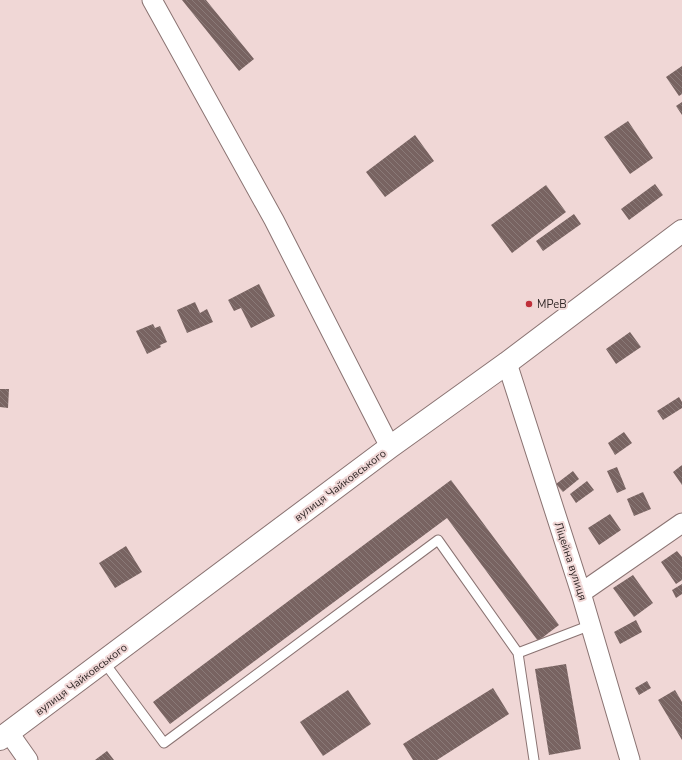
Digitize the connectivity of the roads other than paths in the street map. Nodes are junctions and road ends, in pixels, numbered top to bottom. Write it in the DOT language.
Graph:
graph roads {
  1 [pos="152,0"];
  2 [pos="682,232"];
  3 [pos="507,363"];
  4 [pos="390,447"];
  5 [pos="682,523"];
  6 [pos="581,593"];
  7 [pos="591,625"];
  8 [pos="518,653"];
  9 [pos="104,662"];
  10 [pos="4,736"];
  11 [pos="28,760"];
  12 [pos="534,760"];
  13 [pos="630,760"];
  1 -- 4 [label="street"];
  2 -- 3 [label="street, вулиця Чайковського"];
  3 -- 4 [label="street, вулиця Чайковського"];
  3 -- 6 [label="street, Ліцейна вулиця"];
  4 -- 9 [label="street, вулиця Чайковського"];
  5 -- 6 [label="street"];
  6 -- 7 [label="street, Ліцейна вулиця"];
  7 -- 8 [label="lane"];
  7 -- 13 [label="street, Ліцейна вулиця"];
  8 -- 9 [label="lane"];
  8 -- 12 [label="lane"];
  9 -- 10 [label="street, вулиця Чайковського"];
  10 -- 11 [label="street"];
}
